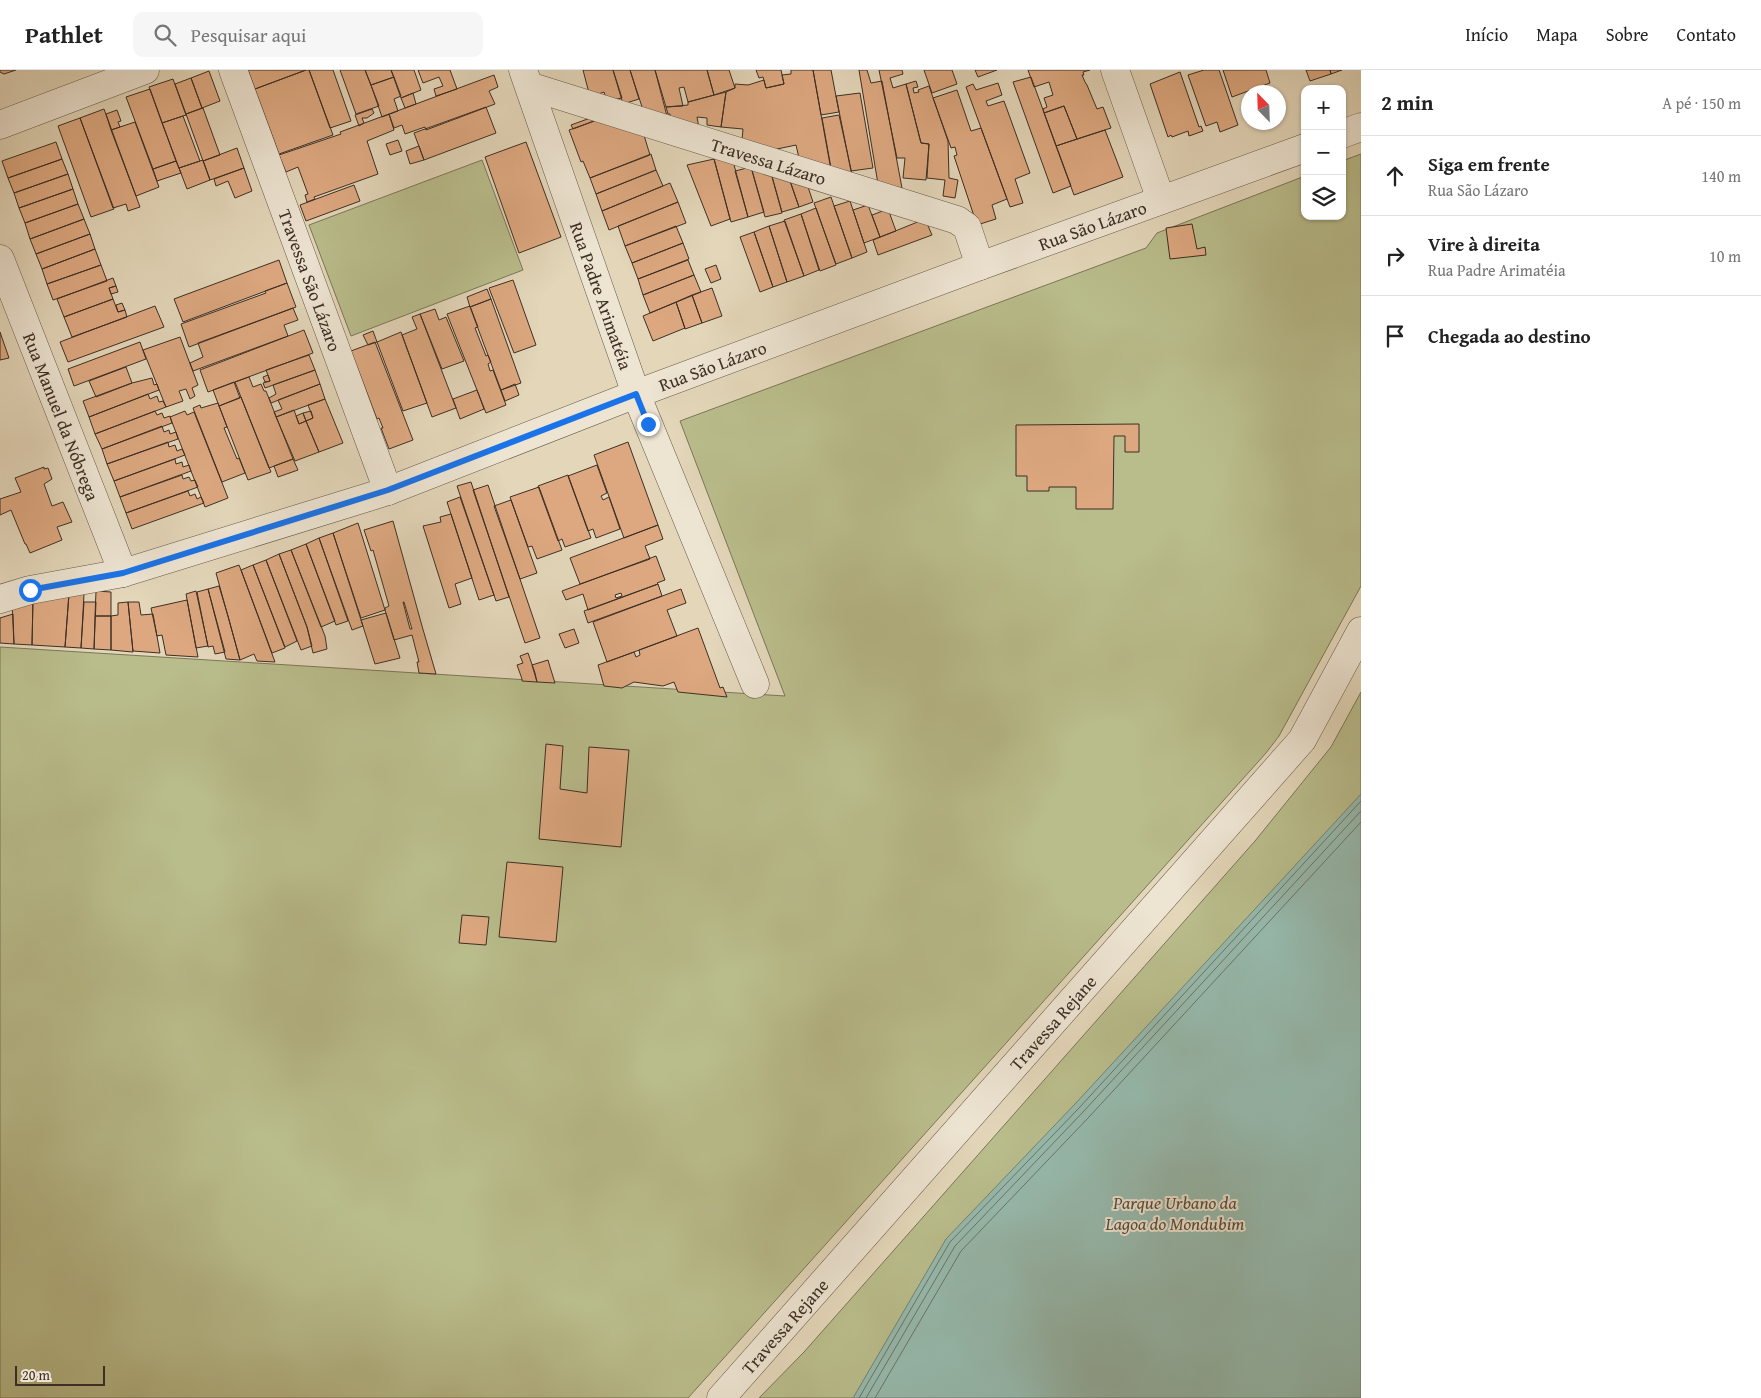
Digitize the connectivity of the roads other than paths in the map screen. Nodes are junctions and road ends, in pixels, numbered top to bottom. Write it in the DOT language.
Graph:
graph roads {
  1 [pos="145,70"];
  2 [pos="233,70"];
  3 [pos="1115,70"];
  4 [pos="526,78"];
  5 [pos="0,125"];
  6 [pos="1361,127"];
  7 [pos="1346,133"];
  8 [pos="1301,149"];
  9 [pos="1161,200"];
  10 [pos="0,259"];
  11 [pos="980,266"];
  12 [pos="636,394"];
  13 [pos="388,490"];
  14 [pos="123,573"];
  15 [pos="0,599"];
  16 [pos="1361,631"];
  17 [pos="755,684"];
  18 [pos="721,1398"];
  1 -- 5 [label="street"];
  2 -- 13 [label="street, Travessa São Lázaro"];
  3 -- 9 [label="street"];
  4 -- 11 [label="street, Travessa Lázaro"];
  4 -- 12 [label="street, Rua Padre Arimatéia"];
  6 -- 7 [label="street"];
  8 -- 9 [label="street, Rua São Lázaro"];
  9 -- 11 [label="street, Rua São Lázaro"];
  10 -- 14 [label="street, Rua Manuel da Nóbrega"];
  11 -- 12 [label="street, Rua São Lázaro"];
  12 -- 13 [label="street, Rua São Lázaro"];
  12 -- 17 [label="street, Rua Padre Arimatéia"];
  13 -- 14 [label="street, Rua São Lázaro"];
  14 -- 15 [label="street, Rua São Lázaro"];
  16 -- 18 [label="street, Travessa Rejane"];
}
